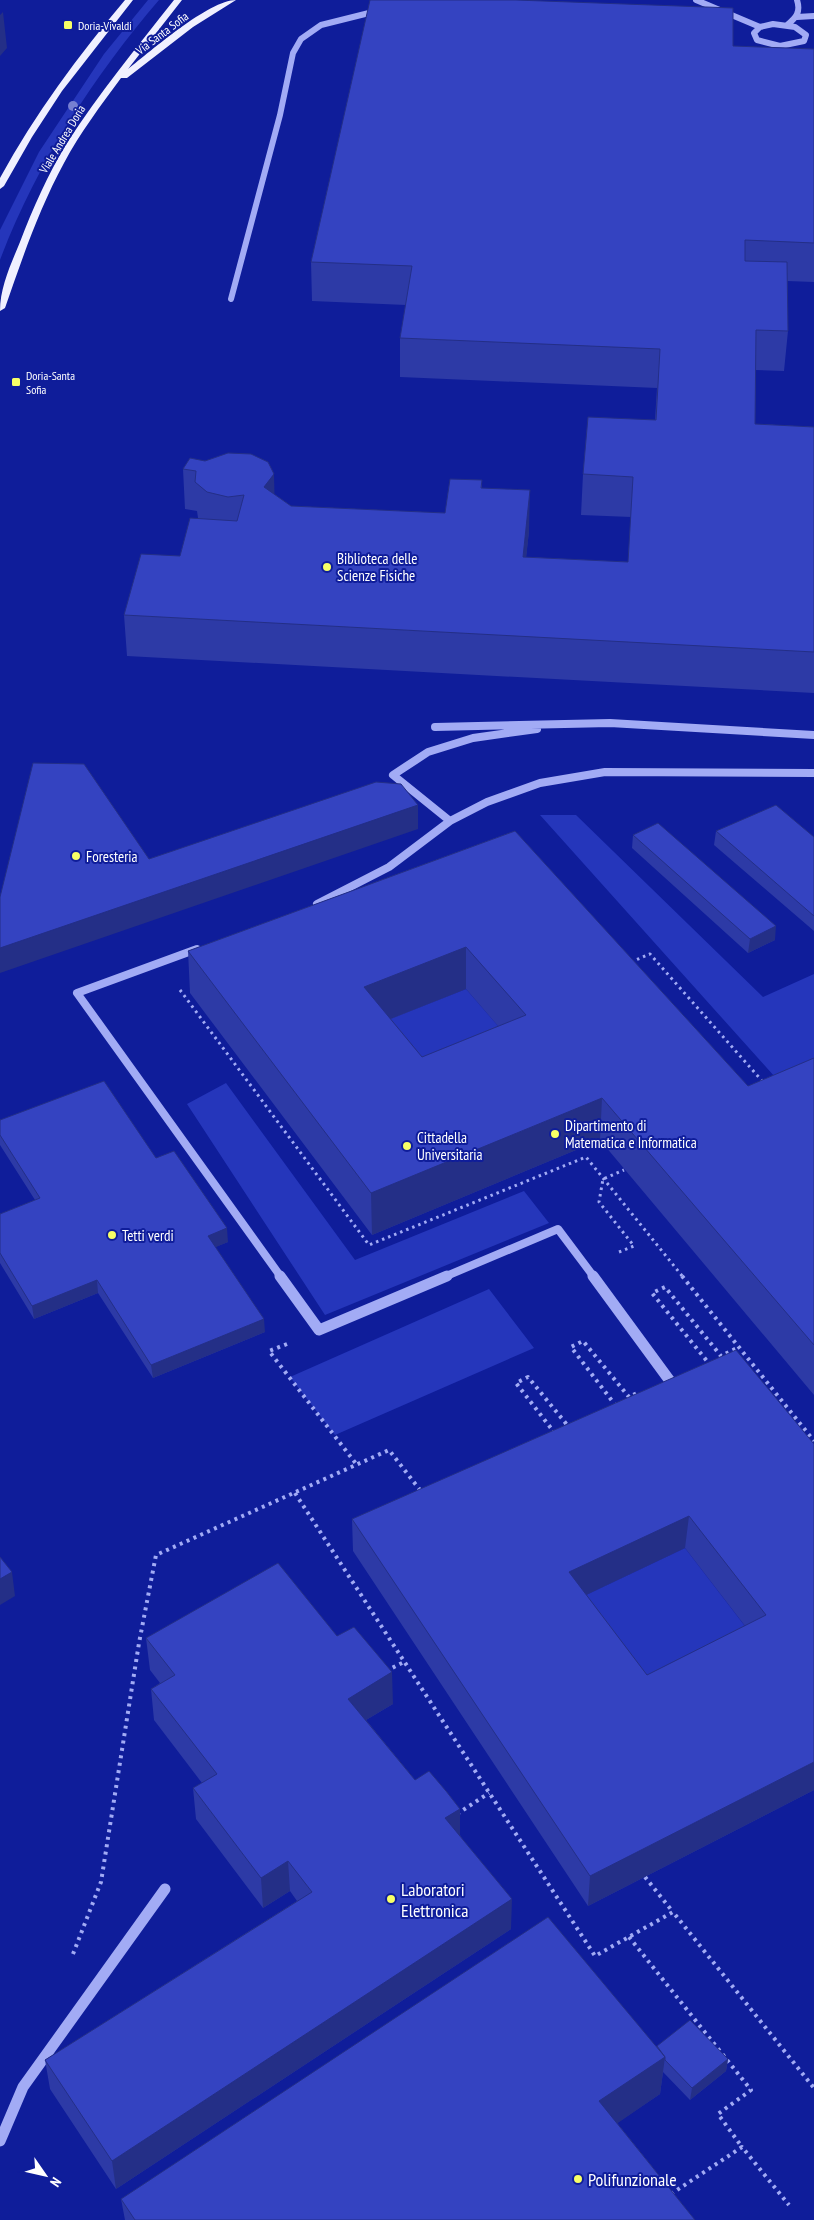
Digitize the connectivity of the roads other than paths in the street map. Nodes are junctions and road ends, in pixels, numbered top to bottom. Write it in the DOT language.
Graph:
graph roads {
  1 [pos="129,0"];
  2 [pos="178,0"];
  3 [pos="232,0"];
  4 [pos="696,0"];
  5 [pos="797,0"];
  6 [pos="385,11"];
  7 [pos="814,16"];
  8 [pos="797,17"];
  9 [pos="788,25"];
  10 [pos="760,28"];
  11 [pos="108,89"];
  12 [pos="0,186"];
  13 [pos="231,300"];
  14 [pos="0,308"];
  15 [pos="578,723"];
  16 [pos="435,727"];
  17 [pos="814,736"];
  18 [pos="814,773"];
  19 [pos="450,821"];
  20 [pos="308,907"];
  21 [pos="207,945"];
  22 [pos="670,1381"];
  23 [pos="164,1889"];
  24 [pos="0,2141"];
  1 -- 12 [label="main road, Viale Andrea Doria"];
  2 -- 11 [label="main road, Viale Andrea Doria"];
  3 -- 11 [label="main road, Via Santa Sofia"];
  4 -- 10 [label="lane"];
  5 -- 8 [label="lane"];
  6 -- 13 [label="lane"];
  7 -- 8 [label="lane"];
  8 -- 9 [label="lane"];
  9 -- 10 [label="lane"];
  9 -- 10 [label="lane"];
  11 -- 14 [label="main road, Viale Andrea Doria"];
  15 -- 16 [label="lane"];
  15 -- 17 [label="lane"];
  15 -- 19 [label="lane"];
  18 -- 19 [label="lane"];
  19 -- 20 [label="lane"];
  21 -- 22 [label="lane"];
  23 -- 24 [label="lane"];
}
